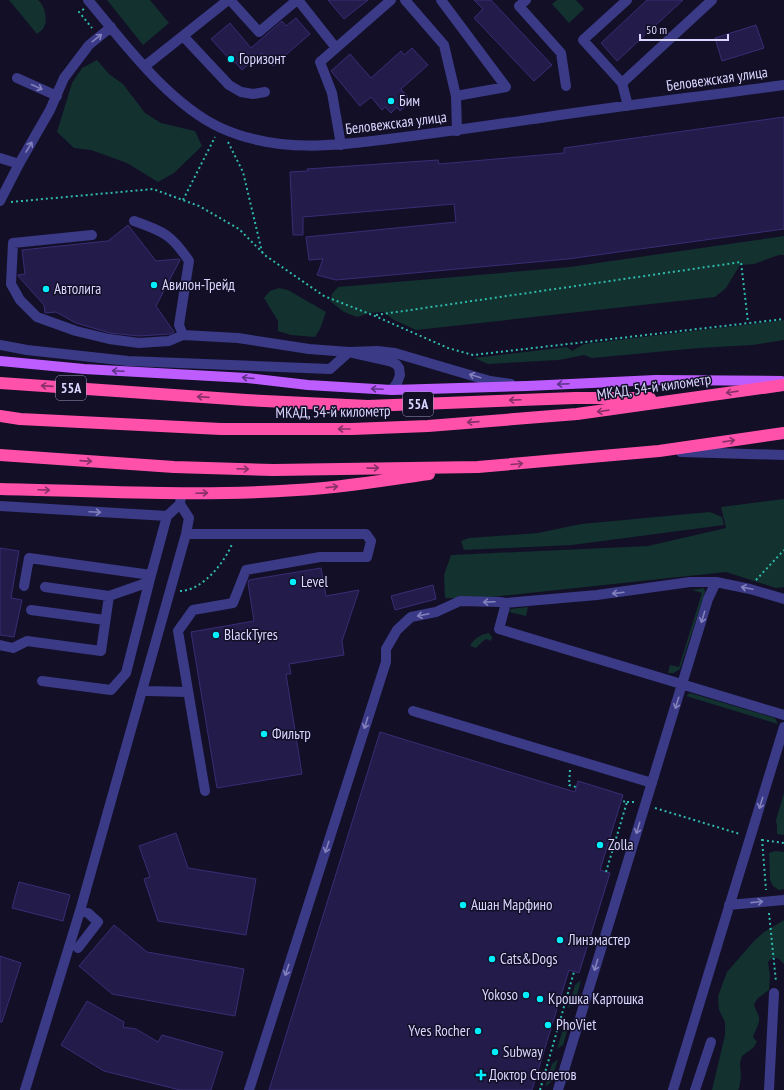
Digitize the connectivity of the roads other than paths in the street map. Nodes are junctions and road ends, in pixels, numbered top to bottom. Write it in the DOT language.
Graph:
graph roads {
  1 [pos="88,0"];
  2 [pos="229,0"];
  3 [pos="298,0"];
  4 [pos="391,0"];
  5 [pos="405,0"];
  6 [pos="441,0"];
  7 [pos="526,0"];
  8 [pos="627,0"];
  9 [pos="712,0"];
  10 [pos="111,27"];
  11 [pos="183,36"];
  12 [pos="336,48"];
  13 [pos="145,66"];
  14 [pos="17,78"];
  15 [pos="622,83"];
  16 [pos="566,86"];
  17 [pos="784,86"];
  18 [pos="265,92"];
  19 [pos="56,96"];
  20 [pos="456,96"];
  21 [pos="628,106"];
  22 [pos="458,131"];
  23 [pos="341,145"];
  24 [pos="0,158"];
  25 [pos="19,164"];
  26 [pos="4,202"];
  27 [pos="134,221"];
  28 [pos="92,235"];
  29 [pos="184,335"];
  30 [pos="0,345"];
  31 [pos="349,352"];
  32 [pos="0,361"];
  33 [pos="784,382"];
  34 [pos="0,383"];
  35 [pos="784,385"];
  36 [pos="527,386"];
  37 [pos="392,390"];
  38 [pos="694,398"];
  39 [pos="0,416"];
  40 [pos="784,433"];
  41 [pos="659,451"];
  42 [pos="0,455"];
  43 [pos="784,455"];
  44 [pos="478,467"];
  45 [pos="2,488"];
  46 [pos="180,499"];
  47 [pos="0,506"];
  48 [pos="168,516"];
  49 [pos="186,534"];
  50 [pos="150,579"];
  51 [pos="716,582"];
  52 [pos="24,586"];
  53 [pos="45,588"];
  54 [pos="109,596"];
  55 [pos="784,599"];
  56 [pos="506,603"];
  57 [pos="31,610"];
  58 [pos="105,620"];
  59 [pos="0,645"];
  60 [pos="42,681"];
  61 [pos="682,684"];
  62 [pos="142,690"];
  63 [pos="188,692"];
  64 [pos="413,711"];
  65 [pos="784,715"];
  66 [pos="784,727"];
  67 [pos="782,739"];
  68 [pos="652,782"];
  69 [pos="205,791"];
  70 [pos="784,900"];
  71 [pos="729,905"];
  72 [pos="80,911"];
  73 [pos="78,948"];
  74 [pos="774,993"];
  75 [pos="710,1042"];
  76 [pos="25,1090"];
  77 [pos="249,1090"];
  78 [pos="558,1090"];
  79 [pos="673,1090"];
  80 [pos="695,1090"];
  81 [pos="769,1090"];
  1 -- 10 [label="street, Беловежская улица"];
  2 -- 3 [label="street"];
  2 -- 11 [label="street"];
  3 -- 12 [label="street"];
  4 -- 12 [label="street"];
  5 -- 20 [label="street"];
  6 -- 20 [label="street"];
  7 -- 16 [label="street"];
  8 -- 15 [label="street"];
  9 -- 15 [label="street"];
  10 -- 13 [label="street, Беловежская улица"];
  19 -- 10 [label="street, one-way"];
  11 -- 13 [label="street"];
  11 -- 18 [label="street"];
  12 -- 23 [label="street"];
  13 -- 23 [label="street, Беловежская улица"];
  14 -- 19 [label="street, one-way"];
  15 -- 21 [label="street"];
  17 -- 21 [label="street, Беловежская улица"];
  25 -- 19 [label="street, one-way"];
  20 -- 22 [label="street"];
  21 -- 22 [label="street, Беловежская улица"];
  22 -- 23 [label="street, Беловежская улица"];
  24 -- 25 [label="street"];
  25 -- 26 [label="street"];
  27 -- 29 [label="street"];
  28 -- 29 [label="street"];
  29 -- 31 [label="street"];
  30 -- 31 [label="street"];
  36 -- 31 [label="street, one-way"];
  31 -- 37 [label="street"];
  37 -- 32 [label="main road, one-way"];
  33 -- 36 [label="main road, one-way"];
  38 -- 34 [label="highway, 55А, one-way"];
  35 -- 38 [label="highway, МКАД, 54-й километр, one-way"];
  36 -- 37 [label="main road"];
  38 -- 39 [label="highway, МКАД, 54-й километр, one-way"];
  41 -- 40 [label="highway, one-way"];
  41 -- 43 [label="street"];
  44 -- 41 [label="highway, one-way"];
  42 -- 44 [label="highway, one-way"];
  46 -- 44 [label="highway, one-way"];
  45 -- 46 [label="highway, one-way"];
  46 -- 48 [label="street"];
  46 -- 49 [label="street"];
  47 -- 48 [label="street, one-way"];
  48 -- 50 [label="street"];
  49 -- 62 [label="street"];
  49 -- 63 [label="street"];
  50 -- 52 [label="street"];
  50 -- 54 [label="street"];
  50 -- 60 [label="street"];
  55 -- 51 [label="street, one-way"];
  51 -- 56 [label="street, one-way"];
  51 -- 61 [label="street, one-way"];
  53 -- 54 [label="street"];
  54 -- 58 [label="street"];
  56 -- 61 [label="street"];
  56 -- 77 [label="street, one-way"];
  57 -- 58 [label="street"];
  58 -- 59 [label="street"];
  61 -- 65 [label="street"];
  61 -- 68 [label="street, one-way"];
  62 -- 63 [label="street"];
  62 -- 72 [label="street"];
  63 -- 69 [label="street"];
  64 -- 68 [label="street"];
  66 -- 67 [label="street"];
  67 -- 71 [label="street, one-way"];
  68 -- 78 [label="street, one-way"];
  71 -- 70 [label="street, one-way"];
  71 -- 79 [label="street"];
  72 -- 73 [label="street"];
  72 -- 76 [label="street"];
  74 -- 81 [label="street"];
  75 -- 80 [label="street"];
}
